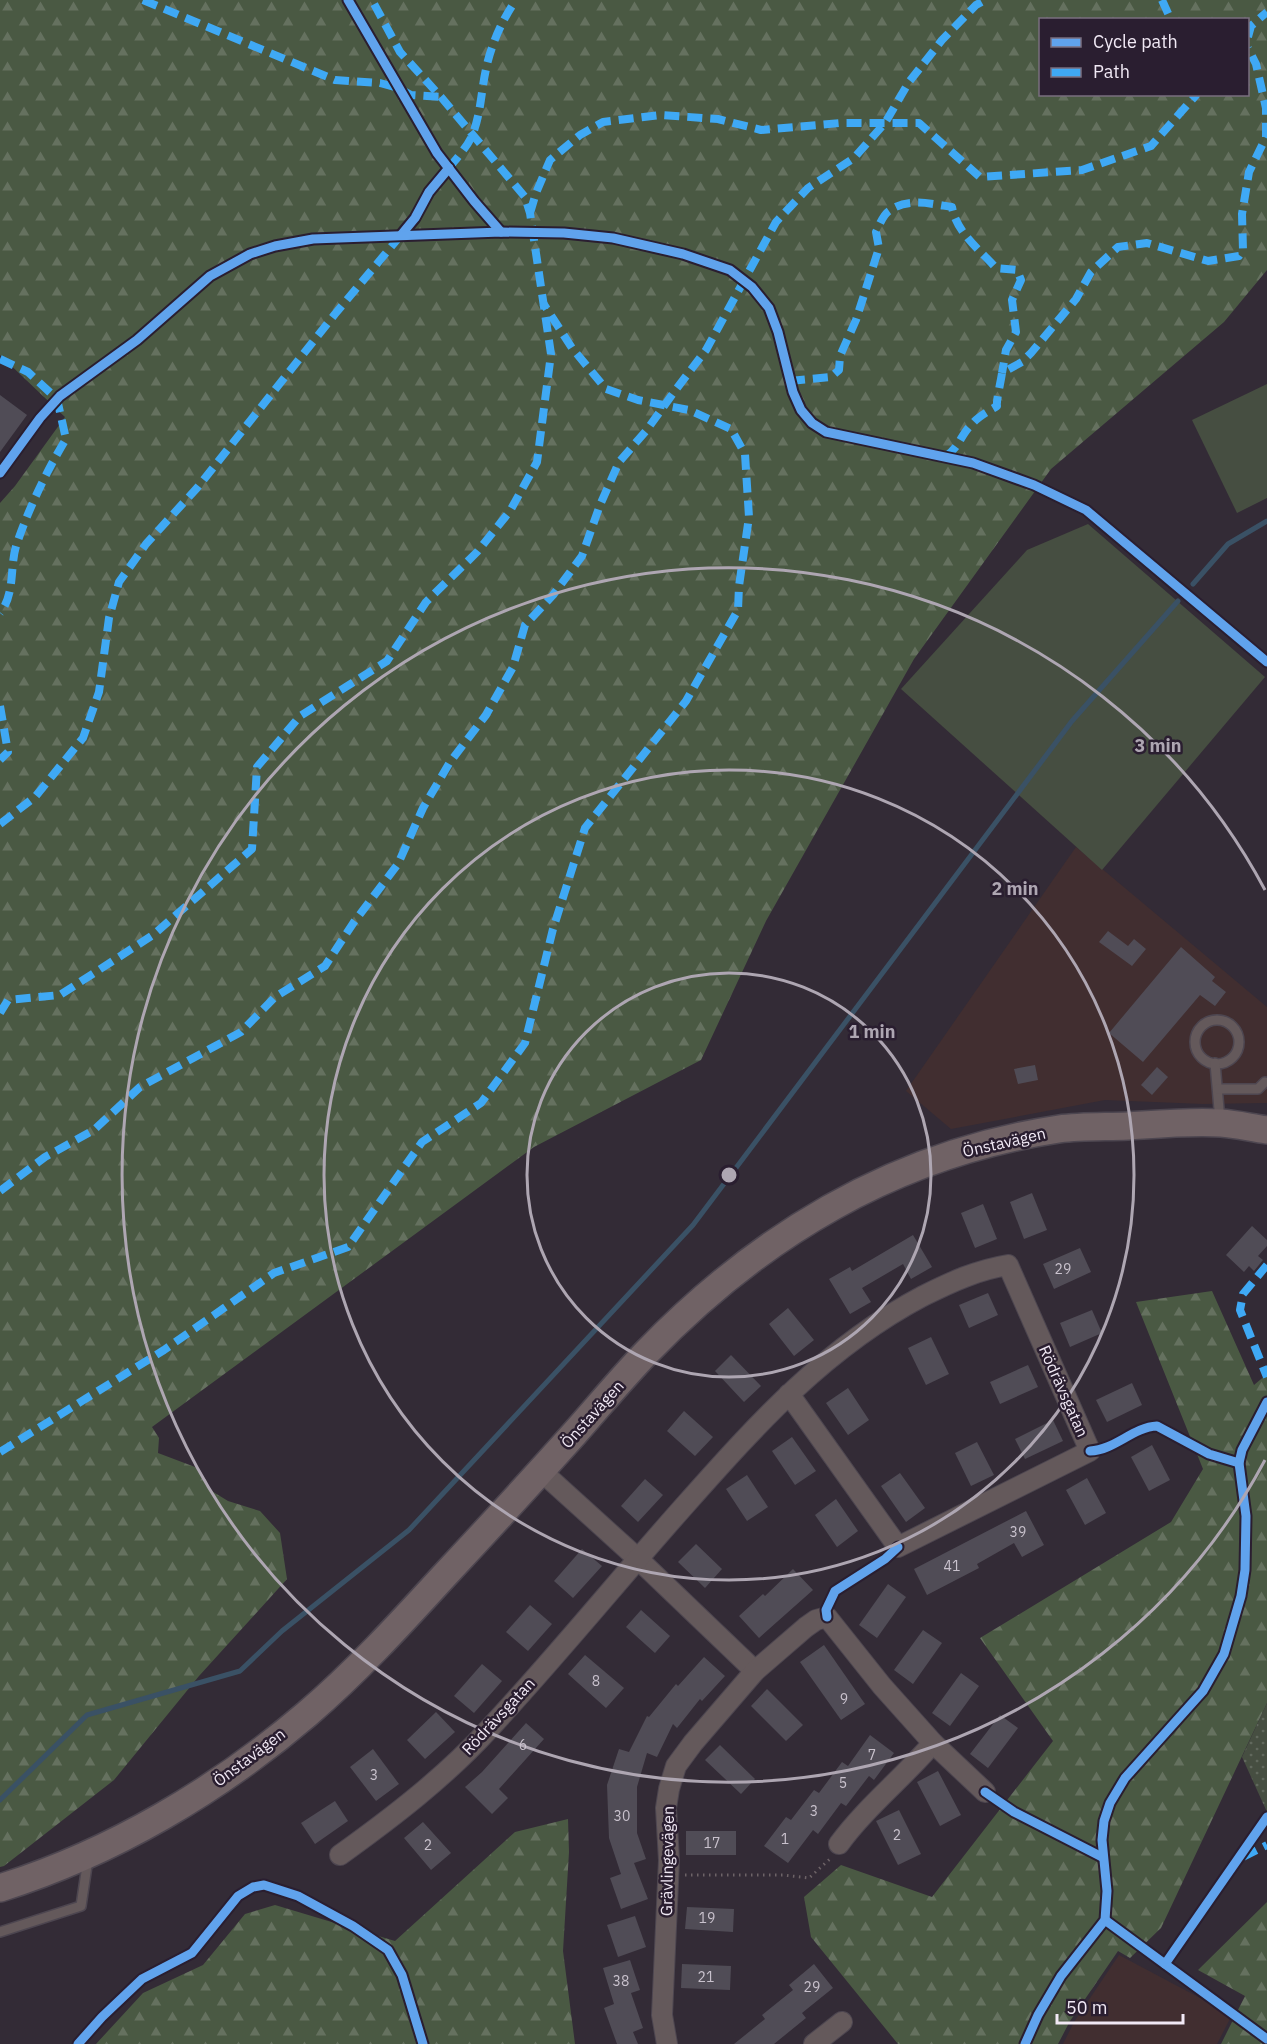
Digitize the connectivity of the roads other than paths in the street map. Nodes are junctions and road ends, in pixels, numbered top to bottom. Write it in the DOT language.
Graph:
graph roads {
  1 [pos="1215,1063"];
  2 [pos="1265,1082"];
  3 [pos="1218,1089"];
  4 [pos="1221,1123"];
  5 [pos="1267,1130"];
  6 [pos="789,1394"];
  7 [pos="541,1472"];
  8 [pos="638,1558"];
  9 [pos="755,1671"];
  10 [pos="933,1743"];
  11 [pos="985,1792"];
  12 [pos="839,1844"];
  13 [pos="88,1854"];
  14 [pos="340,1855"];
  15 [pos="0,1888"];
  16 [pos="0,1932"];
  17 [pos="842,2022"];
  18 [pos="667,2044"];
  19 [pos="814,2044"];
  1 -- 1 [label="lane"];
  1 -- 3 [label="lane"];
  2 -- 3 [label="lane"];
  3 -- 4 [label="lane"];
  4 -- 5 [label="street, Önstavägen"];
  4 -- 7 [label="street, Önstavägen"];
  6 -- 6 [label="street, Rödrävsgatan"];
  6 -- 8 [label="street, Rödrävsgatan"];
  7 -- 8 [label="street"];
  7 -- 13 [label="street, Önstavägen"];
  8 -- 9 [label="street"];
  8 -- 14 [label="street, Rödrävsgatan"];
  9 -- 10 [label="street, Grävlingevägen"];
  9 -- 18 [label="street, Grävlingevägen"];
  10 -- 11 [label="street, Grävlingevägen"];
  10 -- 12 [label="street"];
  13 -- 15 [label="street, Önstavägen"];
  13 -- 16 [label="lane"];
  17 -- 19 [label="street"];
}
